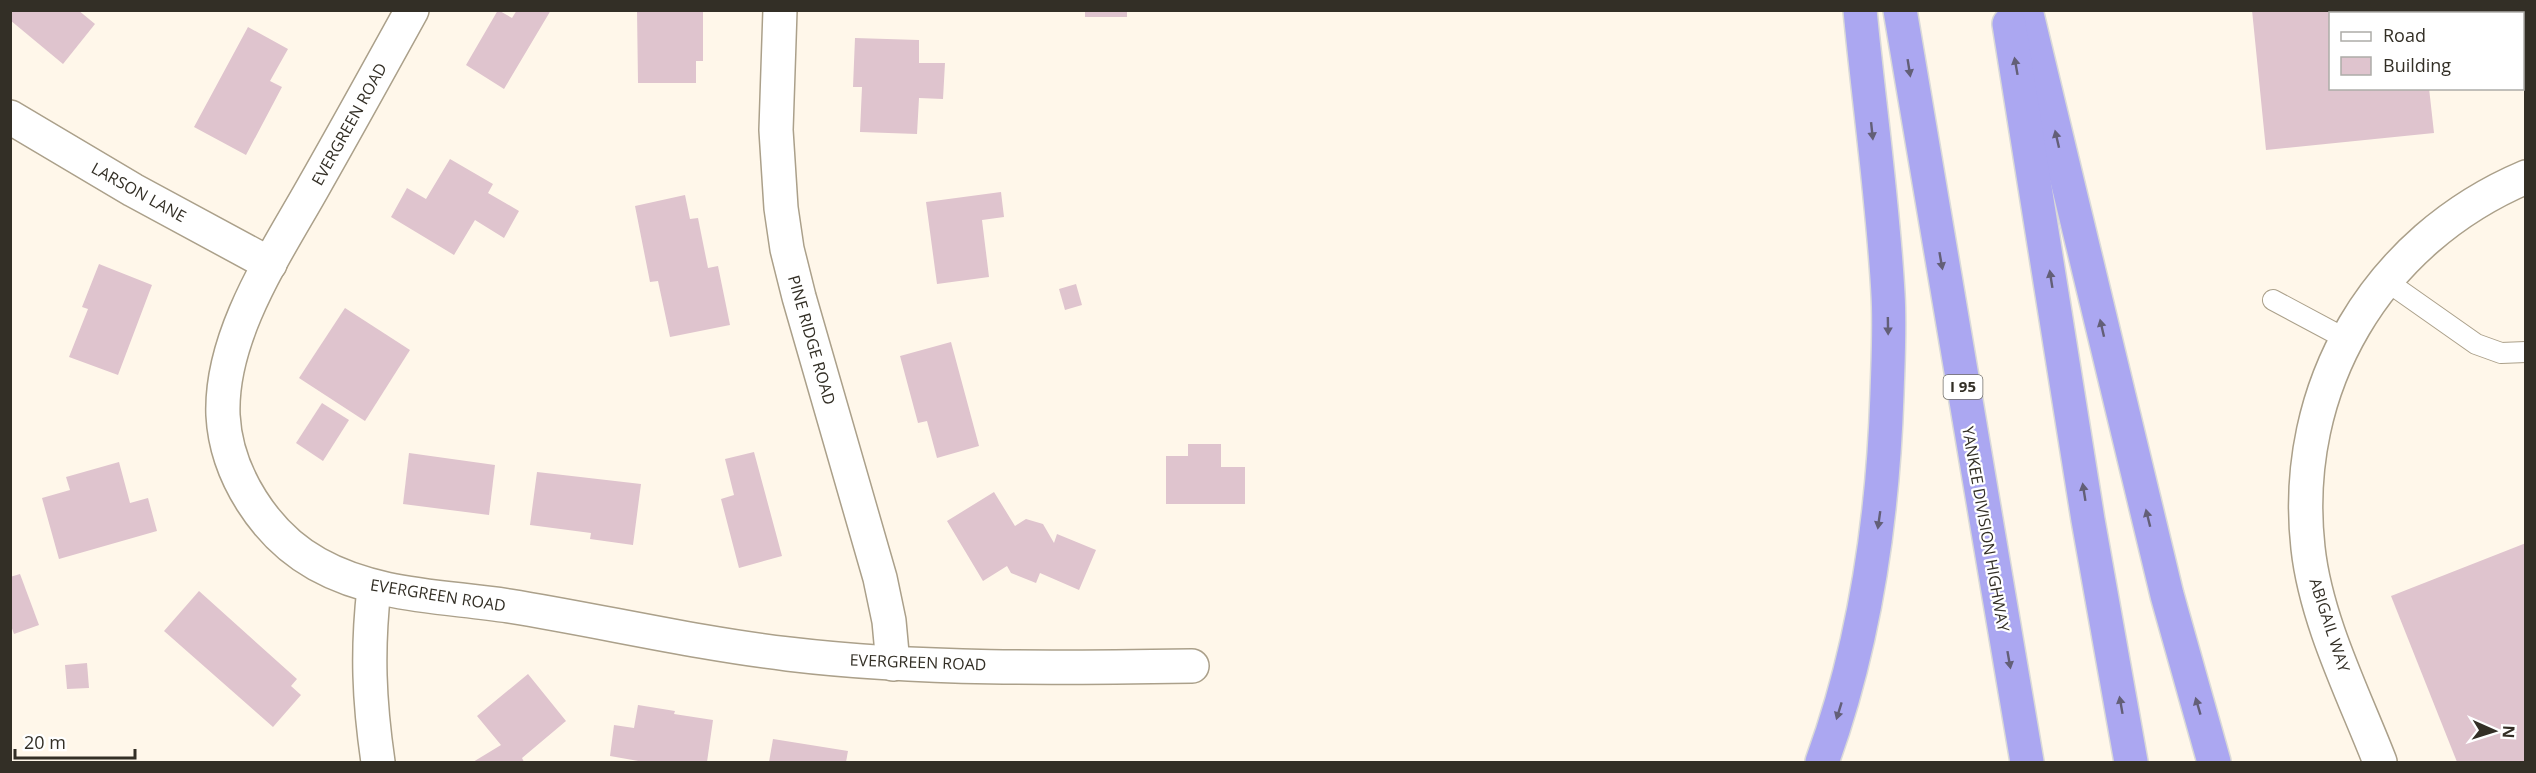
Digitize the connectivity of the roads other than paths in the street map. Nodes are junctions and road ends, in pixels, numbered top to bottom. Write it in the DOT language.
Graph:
graph roads {
  1 [pos="412,10"];
  2 [pos="780,10"];
  3 [pos="1860,10"];
  4 [pos="1900,10"];
  5 [pos="2007,10"];
  6 [pos="2026,10"];
  7 [pos="10,117"];
  8 [pos="2526,177"];
  9 [pos="270,264"];
  10 [pos="2385,280"];
  11 [pos="2273,300"];
  12 [pos="2346,339"];
  13 [pos="2526,352"];
  14 [pos="374,588"];
  15 [pos="893,664"];
  16 [pos="1192,666"];
  17 [pos="378,762"];
  18 [pos="1822,762"];
  19 [pos="2027,762"];
  20 [pos="2131,762"];
  21 [pos="2214,762"];
  22 [pos="2380,762"];
  1 -- 9 [label="street, EVERGREEN ROAD"];
  2 -- 15 [label="street, PINE RIDGE ROAD"];
  3 -- 18 [label="highway, one-way"];
  4 -- 19 [label="highway, YANKEE DIVISION HIGHWAY / I 95, one-way"];
  20 -- 5 [label="highway, one-way"];
  21 -- 6 [label="highway, one-way"];
  7 -- 9 [label="street, LARSON LANE"];
  8 -- 10 [label="street, ABIGAIL WAY"];
  9 -- 14 [label="street, EVERGREEN ROAD"];
  10 -- 12 [label="street, ABIGAIL WAY"];
  10 -- 13 [label="lane"];
  11 -- 12 [label="lane"];
  12 -- 22 [label="street, ABIGAIL WAY"];
  14 -- 15 [label="street, EVERGREEN ROAD"];
  14 -- 17 [label="street"];
  15 -- 16 [label="street, EVERGREEN ROAD"];
}
